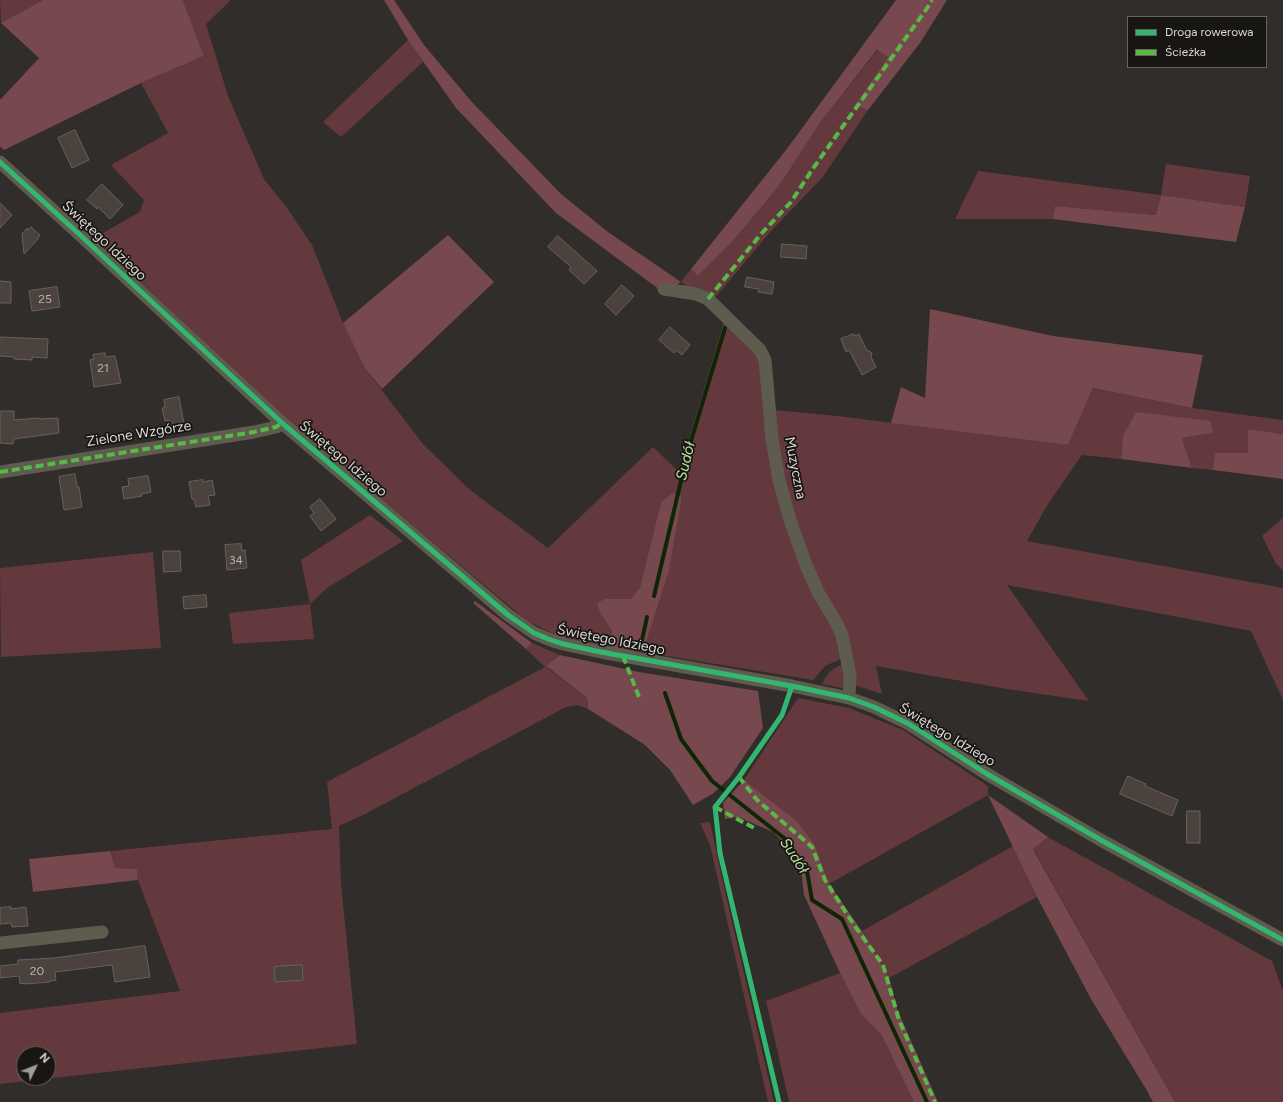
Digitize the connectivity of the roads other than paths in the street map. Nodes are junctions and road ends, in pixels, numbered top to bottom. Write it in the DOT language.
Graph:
graph roads {
  1 [pos="0,162"];
  2 [pos="664,289"];
  3 [pos="282,423"];
  4 [pos="0,472"];
  5 [pos="849,698"];
  6 [pos="102,932"];
  7 [pos="1283,940"];
  8 [pos="0,943"];
  1 -- 3 [label="street, Świętego Idziego"];
  2 -- 5 [label="street, Muzyczna"];
  3 -- 4 [label="street, Zielone Wzgórze"];
  3 -- 5 [label="street, Świętego Idziego"];
  5 -- 7 [label="street, Świętego Idziego"];
  6 -- 8 [label="street"];
}
